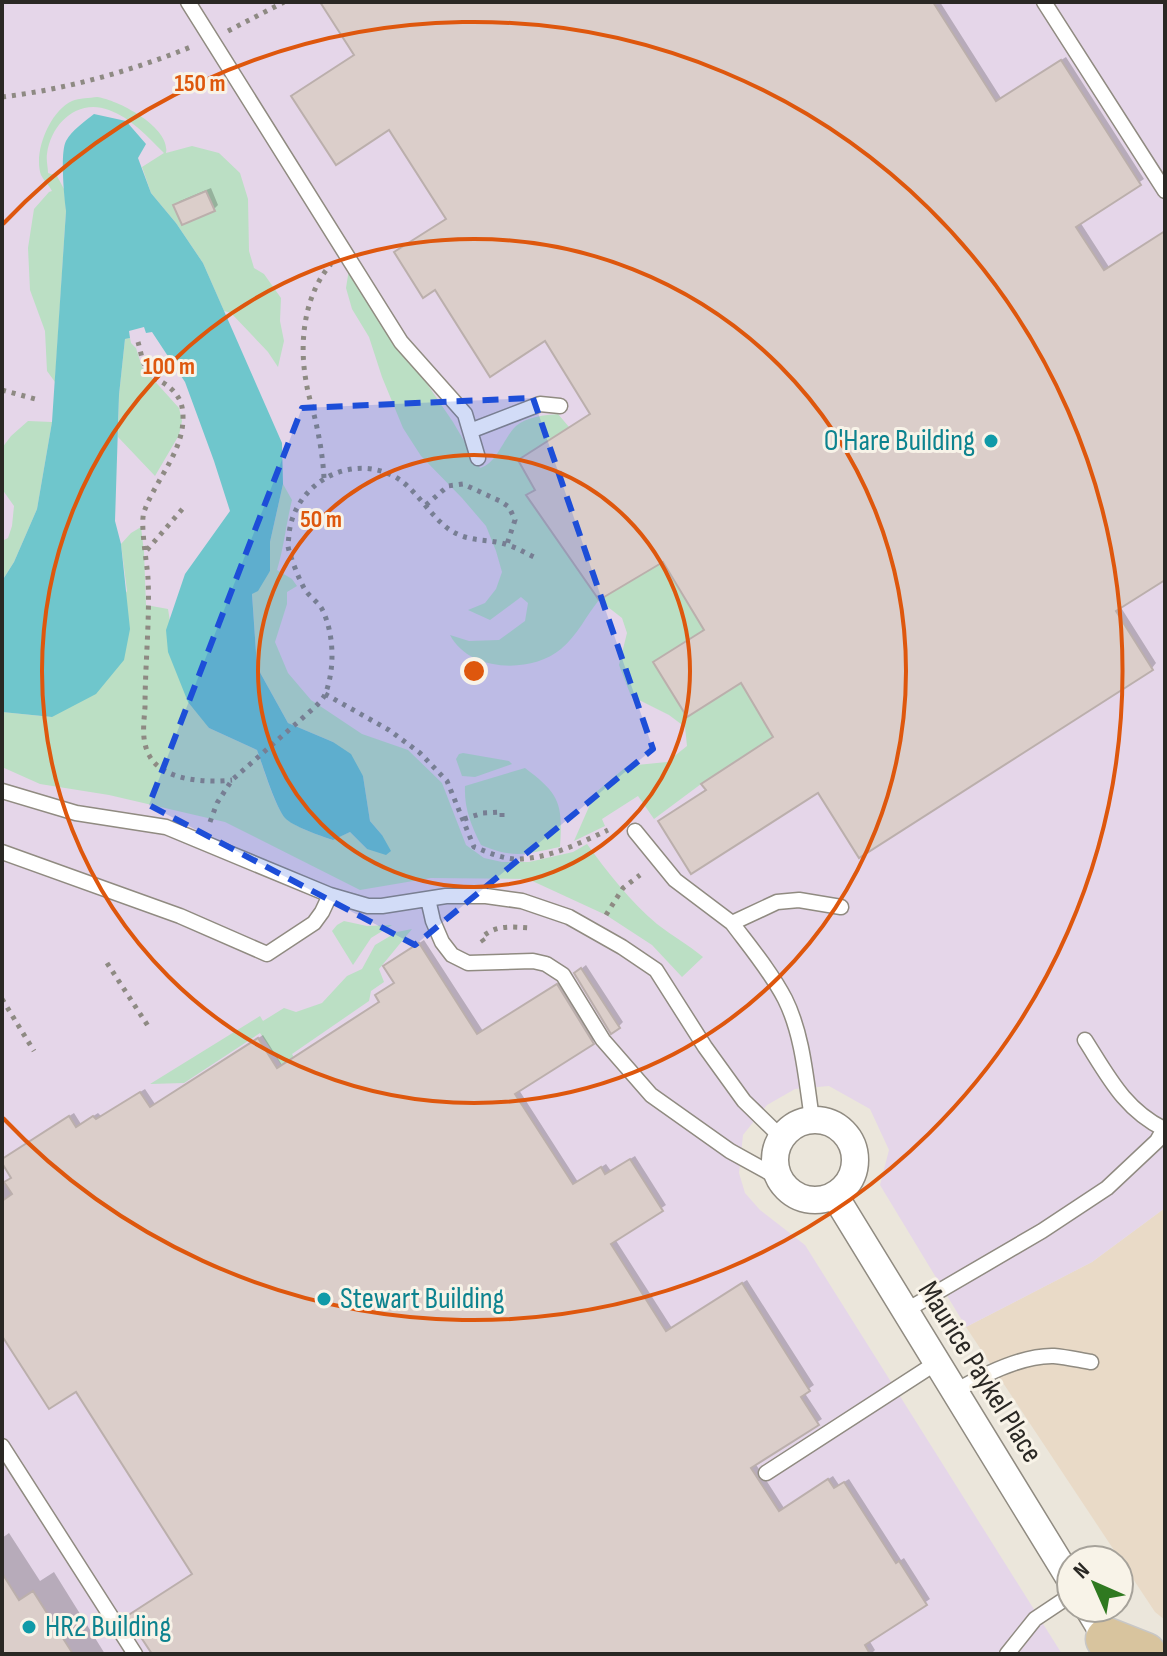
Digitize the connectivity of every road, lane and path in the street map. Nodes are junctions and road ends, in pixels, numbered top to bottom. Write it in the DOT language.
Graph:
graph roads {
  1 [pos="188,2"];
  2 [pos="284,2"];
  3 [pos="1044,2"];
  4 [pos="211,39"];
  5 [pos="2,97"];
  6 [pos="1165,191"];
  7 [pos="343,250"];
  8 [pos="138,342"];
  9 [pos="2,390"];
  10 [pos="39,400"];
  11 [pos="560,406"];
  12 [pos="470,431"];
  13 [pos="478,458"];
  14 [pos="322,480"];
  15 [pos="426,505"];
  16 [pos="185,506"];
  17 [pos="507,544"];
  18 [pos="146,551"];
  19 [pos="536,558"];
  20 [pos="325,694"];
  21 [pos="232,780"];
  22 [pos="2,791"];
  23 [pos="464,819"];
  24 [pos="210,822"];
  25 [pos="502,822"];
  26 [pos="608,830"];
  27 [pos="635,831"];
  28 [pos="2,852"];
  29 [pos="640,875"];
  30 [pos="330,895"];
  31 [pos="428,899"];
  32 [pos="841,907"];
  33 [pos="606,915"];
  34 [pos="732,923"];
  35 [pos="539,929"];
  36 [pos="484,942"];
  37 [pos="107,963"];
  38 [pos="2,999"];
  39 [pos="150,1029"];
  40 [pos="1085,1040"];
  41 [pos="34,1051"];
  42 [pos="812,1119"];
  43 [pos="1164,1128"];
  44 [pos="781,1137"];
  45 [pos="777,1177"];
  46 [pos="835,1196"];
  47 [pos="905,1311"];
  48 [pos="1091,1362"];
  49 [pos="936,1363"];
  50 [pos="954,1392"];
  51 [pos="2,1446"];
  52 [pos="766,1473"];
  53 [pos="1055,1555"];
  54 [pos="1055,1606"];
  55 [pos="1106,1639"];
  56 [pos="135,1654"];
  57 [pos="1007,1654"];
  58 [pos="1145,1654"];
  1 -- 4 [label="lane"];
  2 -- 4 [label="path"];
  3 -- 6 [label="lane"];
  4 -- 5 [label="path"];
  4 -- 7 [label="lane"];
  7 -- 12 [label="lane"];
  7 -- 14 [label="path"];
  8 -- 18 [label="path"];
  9 -- 10 [label="path"];
  11 -- 12 [label="lane"];
  12 -- 13 [label="lane"];
  14 -- 15 [label="path"];
  14 -- 20 [label="path"];
  15 -- 17 [label="path"];
  15 -- 17 [label="path"];
  16 -- 18 [label="path"];
  17 -- 19 [label="path"];
  18 -- 21 [label="path"];
  20 -- 21 [label="path"];
  20 -- 23 [label="path"];
  21 -- 24 [label="path"];
  22 -- 30 [label="lane"];
  23 -- 25 [label="path"];
  23 -- 26 [label="path"];
  27 -- 34 [label="lane"];
  28 -- 30 [label="lane"];
  29 -- 33 [label="path"];
  30 -- 31 [label="lane"];
  31 -- 44 [label="lane"];
  31 -- 45 [label="lane"];
  32 -- 34 [label="lane"];
  34 -- 42 [label="lane"];
  35 -- 36 [label="path"];
  37 -- 39 [label="path"];
  38 -- 41 [label="path"];
  40 -- 43 [label="lane"];
  42 -- 44 [label="street"];
  42 -- 46 [label="street"];
  43 -- 47 [label="lane"];
  44 -- 45 [label="street"];
  45 -- 46 [label="street"];
  46 -- 47 [label="street, Maurice Paykel Place"];
  47 -- 49 [label="street, Maurice Paykel Place"];
  48 -- 50 [label="lane"];
  49 -- 50 [label="street, Maurice Paykel Place"];
  49 -- 52 [label="lane"];
  50 -- 53 [label="street, Maurice Paykel Place"];
  51 -- 56 [label="lane"];
  54 -- 57 [label="lane"];
  55 -- 58 [label="main road"];
}
